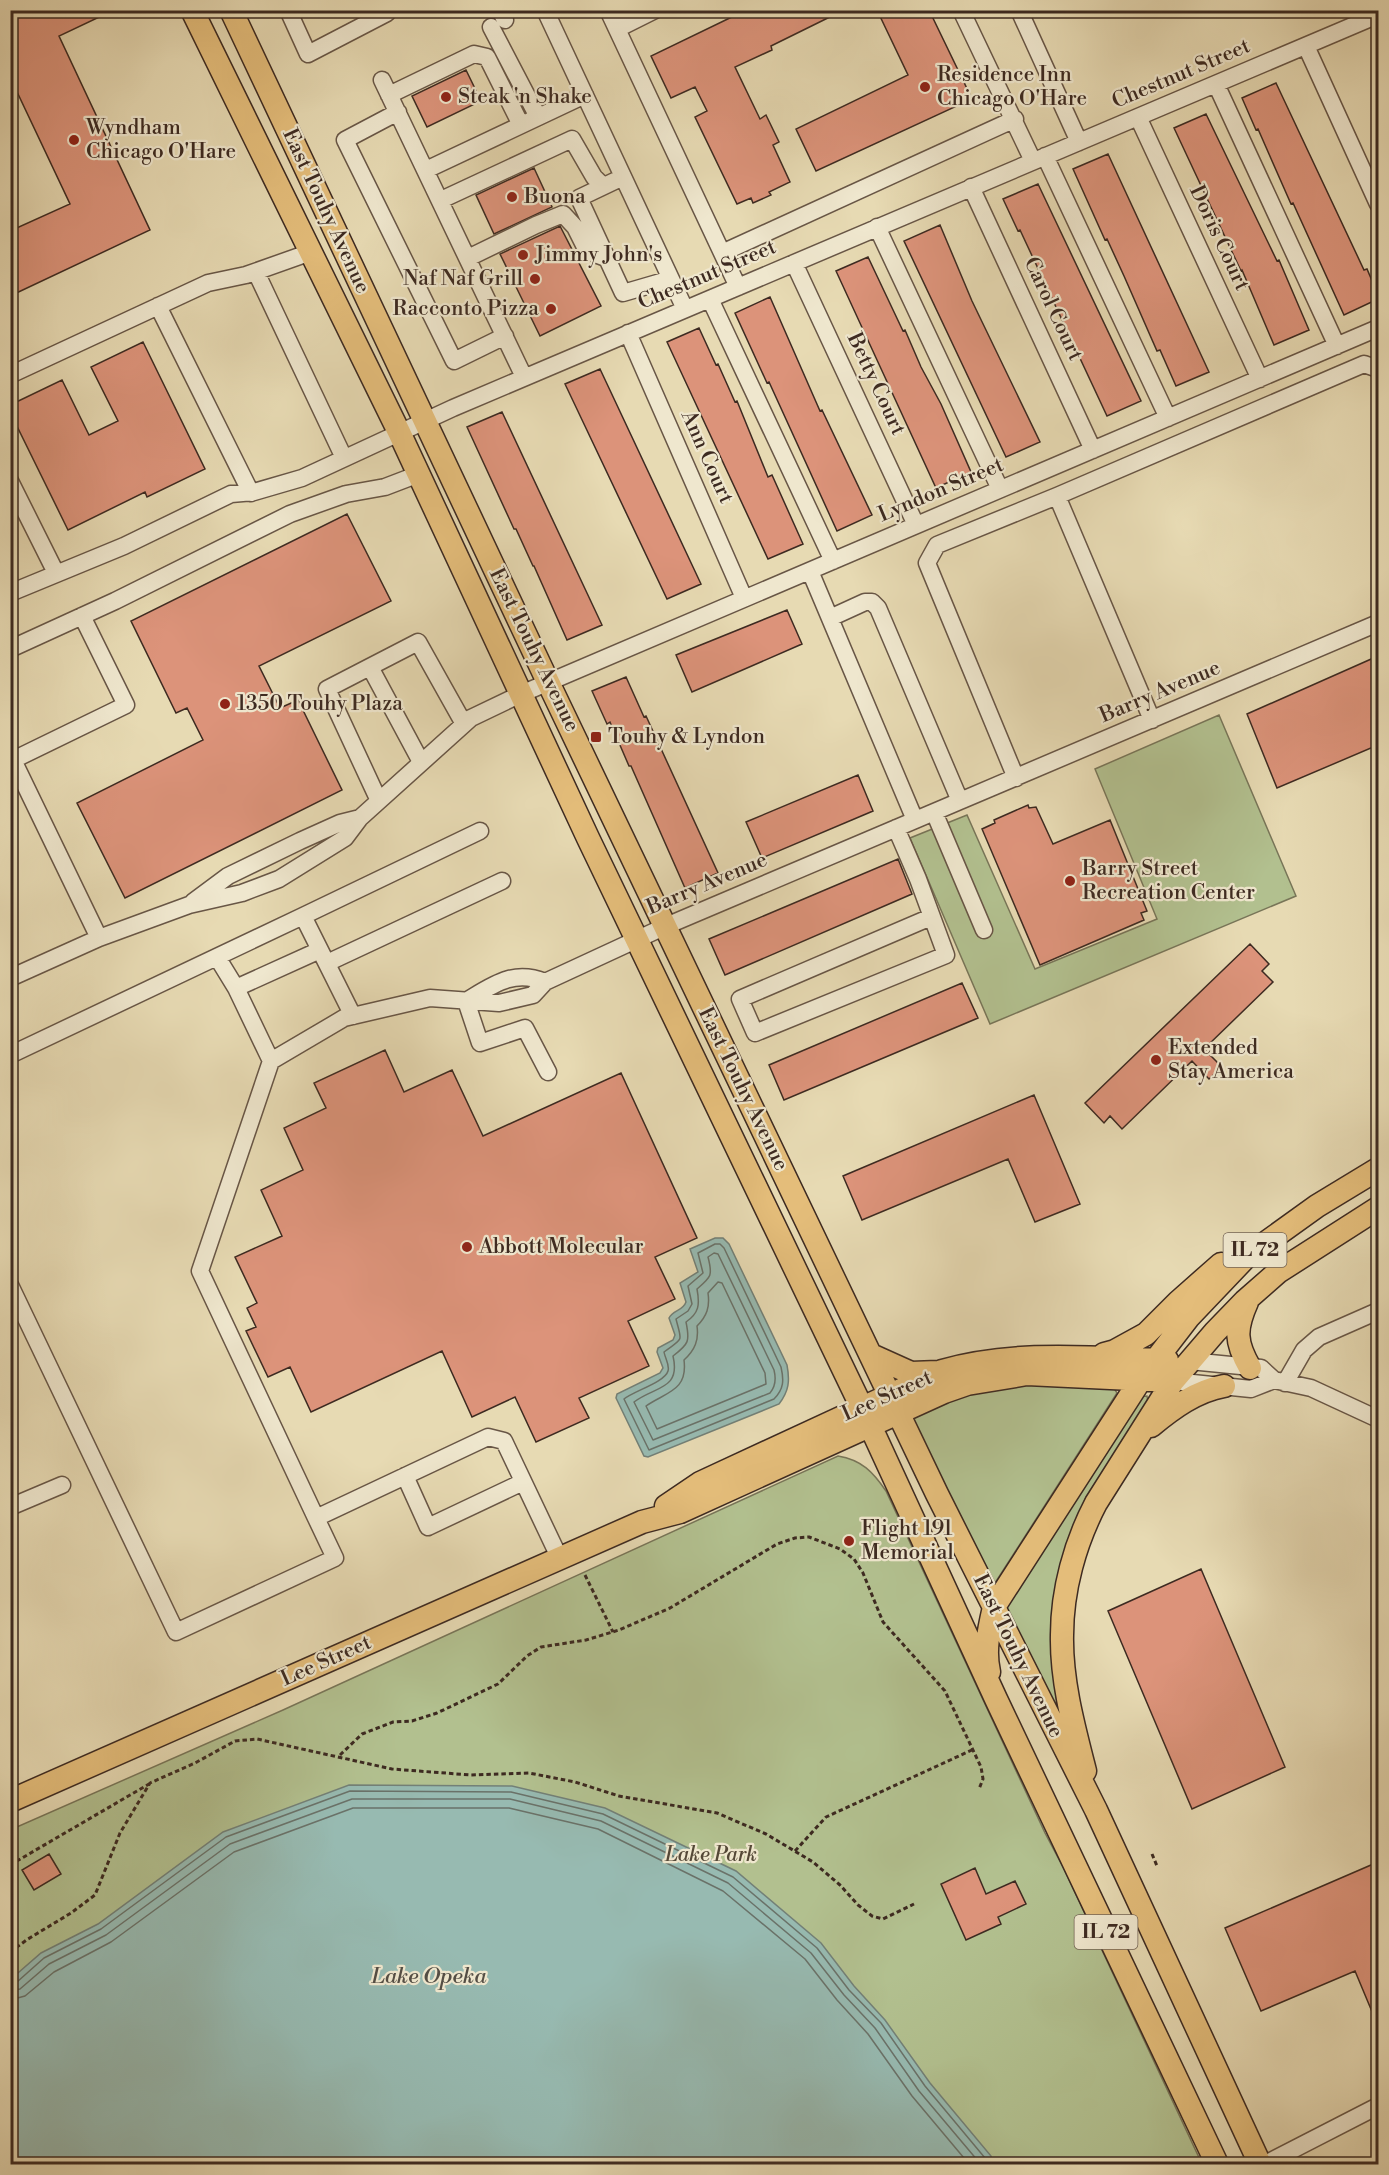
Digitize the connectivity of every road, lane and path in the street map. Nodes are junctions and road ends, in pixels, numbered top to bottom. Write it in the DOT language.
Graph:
graph roads {
  1 [pos="192,10"];
  2 [pos="231,10"];
  3 [pos="288,10"];
  4 [pos="545,10"];
  5 [pos="608,10"];
  6 [pos="655,10"];
  7 [pos="961,10"];
  8 [pos="1019,10"];
  9 [pos="387,13"];
  10 [pos="1378,15"];
  11 [pos="499,19"];
  12 [pos="617,29"];
  13 [pos="1306,46"];
  14 [pos="1216,84"];
  15 [pos="585,95"];
  16 [pos="398,112"];
  17 [pos="538,117"];
  18 [pos="1138,117"];
  19 [pos="1015,119"];
  20 [pos="521,125"];
  21 [pos="1079,142"];
  22 [pos="1039,159"];
  23 [pos="426,170"];
  24 [pos="623,177"];
  25 [pos="602,185"];
  26 [pos="972,188"];
  27 [pos="441,200"];
  28 [pos="1378,204"];
  29 [pos="877,227"];
  30 [pos="311,252"];
  31 [pos="722,253"];
  32 [pos="468,258"];
  33 [pos="606,258"];
  34 [pos="794,263"];
  35 [pos="256,272"];
  36 [pos="671,279"];
  37 [pos="738,287"];
  38 [pos="710,299"];
  39 [pos="158,306"];
  40 [pos="685,309"];
  41 [pos="1378,328"];
  42 [pos="628,333"];
  43 [pos="505,336"];
  44 [pos="1337,346"];
  45 [pos="1378,369"];
  46 [pos="10,375"];
  47 [pos="524,377"];
  48 [pos="1260,379"];
  49 [pos="1168,418"];
  50 [pos="424,420"];
  51 [pos="399,432"];
  52 [pos="1093,450"];
  53 [pos="344,458"];
  54 [pos="418,474"];
  55 [pos="10,481"];
  56 [pos="1000,489"];
  57 [pos="251,493"];
  58 [pos="1057,496"];
  59 [pos="916,525"];
  60 [pos="832,561"];
  61 [pos="810,571"];
  62 [pos="56,573"];
  63 [pos="10,592"];
  64 [pos="744,598"];
  65 [pos="82,616"];
  66 [pos="830,618"];
  67 [pos="1378,623"];
  68 [pos="10,649"];
  69 [pos="370,667"];
  70 [pos="548,682"];
  71 [pos="521,694"];
  72 [pos="1152,720"];
  73 [pos="464,724"];
  74 [pos="421,762"];
  75 [pos="1016,778"];
  76 [pos="379,801"];
  77 [pos="960,801"];
  78 [pos="934,812"];
  79 [pos="360,818"];
  80 [pos="915,820"];
  81 [pos="896,828"];
  82 [pos="480,831"];
  83 [pos="502,881"];
  84 [pos="189,905"];
  85 [pos="303,916"];
  86 [pos="931,917"];
  87 [pos="666,926"];
  88 [pos="984,930"];
  89 [pos="99,938"];
  90 [pos="636,939"];
  91 [pos="217,957"];
  92 [pos="323,957"];
  93 [pos="10,978"];
  94 [pos="236,988"];
  95 [pos="466,1001"];
  96 [pos="352,1016"];
  97 [pos="10,1055"];
  98 [pos="271,1061"];
  99 [pos="548,1072"];
  100 [pos="1378,1169"];
  101 [pos="1378,1208"];
  102 [pos="1246,1257"];
  103 [pos="10,1285"];
  104 [pos="1250,1296"];
  105 [pos="1378,1311"];
  106 [pos="871,1355"];
  107 [pos="1092,1357"];
  108 [pos="1156,1360"];
  109 [pos="1190,1361"];
  110 [pos="1250,1368"];
  111 [pos="942,1371"];
  112 [pos="1141,1379"];
  113 [pos="1173,1381"];
  114 [pos="1279,1381"];
  115 [pos="1224,1386"];
  116 [pos="895,1404"];
  117 [pos="866,1417"];
  118 [pos="1378,1419"];
  119 [pos="1136,1438"];
  120 [pos="405,1476"];
  121 [pos="523,1482"];
  122 [pos="62,1485"];
  123 [pos="10,1507"];
  124 [pos="316,1518"];
  125 [pos="560,1559"];
  126 [pos="585,1575"];
  127 [pos="994,1607"];
  128 [pos="613,1632"];
  129 [pos="996,1699"];
  130 [pos="972,1750"];
  131 [pos="339,1756"];
  132 [pos="150,1783"];
  133 [pos="978,1789"];
  134 [pos="10,1801"];
  135 [pos="1096,1810"];
  136 [pos="795,1851"];
  137 [pos="1152,1854"];
  138 [pos="10,1865"];
  139 [pos="1157,1866"];
  140 [pos="914,1904"];
  141 [pos="10,1952"];
  142 [pos="1378,2106"];
  143 [pos="1217,2164"];
  144 [pos="1260,2164"];
  145 [pos="1265,2164"];
  1 -- 30 [label="main road, East Touhy Avenue"];
  2 -- 50 [label="main road, East Touhy Avenue"];
  3 -- 9 [label="street"];
  4 -- 15 [label="street"];
  5 -- 12 [label="street"];
  6 -- 12 [label="street"];
  7 -- 19 [label="street"];
  8 -- 21 [label="street"];
  10 -- 13 [label="street, Chestnut Street"];
  11 -- 17 [label="street"];
  12 -- 31 [label="street"];
  13 -- 14 [label="street, Chestnut Street"];
  13 -- 28 [label="street"];
  14 -- 18 [label="street, Chestnut Street"];
  14 -- 44 [label="street"];
  15 -- 17 [label="street"];
  15 -- 24 [label="street"];
  16 -- 20 [label="street"];
  16 -- 23 [label="street"];
  16 -- 43 [label="street"];
  17 -- 20 [label="street"];
  18 -- 21 [label="street, Chestnut Street"];
  18 -- 48 [label="street, Doris Court"];
  19 -- 22 [label="street"];
  19 -- 31 [label="street"];
  20 -- 23 [label="street"];
  21 -- 22 [label="street, Chestnut Street"];
  22 -- 26 [label="street, Chestnut Street"];
  22 -- 49 [label="street"];
  23 -- 27 [label="street"];
  24 -- 25 [label="street"];
  24 -- 36 [label="street"];
  25 -- 27 [label="street"];
  25 -- 33 [label="street"];
  26 -- 29 [label="street, Chestnut Street"];
  26 -- 52 [label="street, Carol Court"];
  27 -- 32 [label="street"];
  29 -- 34 [label="street, Chestnut Street"];
  29 -- 56 [label="street"];
  30 -- 35 [label="street"];
  30 -- 51 [label="main road, East Touhy Avenue"];
  31 -- 37 [label="street"];
  32 -- 33 [label="street"];
  32 -- 43 [label="street"];
  33 -- 36 [label="street"];
  34 -- 37 [label="street, Chestnut Street"];
  34 -- 59 [label="street, Betty Court"];
  35 -- 39 [label="street"];
  35 -- 53 [label="street"];
  36 -- 40 [label="street"];
  37 -- 38 [label="street, Chestnut Street"];
  38 -- 40 [label="street, Chestnut Street"];
  38 -- 60 [label="street"];
  39 -- 46 [label="street"];
  39 -- 57 [label="street"];
  40 -- 42 [label="street, Chestnut Street"];
  41 -- 44 [label="street, Lyndon Street"];
  42 -- 47 [label="street, Chestnut Street"];
  42 -- 64 [label="street, Ann Court"];
  43 -- 47 [label="street"];
  44 -- 48 [label="street, Lyndon Street"];
  45 -- 58 [label="street"];
  47 -- 50 [label="street, Chestnut Street"];
  48 -- 49 [label="street, Lyndon Street"];
  49 -- 52 [label="street, Lyndon Street"];
  50 -- 51 [label="street, Chestnut Street"];
  50 -- 70 [label="main road, East Touhy Avenue"];
  51 -- 53 [label="street, Chestnut Street"];
  51 -- 54 [label="main road, East Touhy Avenue"];
  52 -- 56 [label="street, Lyndon Street"];
  53 -- 57 [label="street, Chestnut Street"];
  54 -- 65 [label="street"];
  54 -- 71 [label="main road, East Touhy Avenue"];
  55 -- 62 [label="street"];
  56 -- 59 [label="street, Lyndon Street"];
  57 -- 62 [label="street, Chestnut Street"];
  58 -- 72 [label="street"];
  58 -- 75 [label="street"];
  59 -- 60 [label="street, Lyndon Street"];
  60 -- 61 [label="street, Lyndon Street"];
  61 -- 64 [label="street, Lyndon Street"];
  61 -- 66 [label="street"];
  62 -- 63 [label="street, Chestnut Street"];
  64 -- 70 [label="street, Lyndon Street"];
  65 -- 68 [label="street"];
  65 -- 89 [label="street"];
  66 -- 77 [label="street"];
  66 -- 80 [label="street"];
  67 -- 72 [label="street, Barry Avenue"];
  69 -- 73 [label="street"];
  69 -- 74 [label="street"];
  69 -- 76 [label="street"];
  70 -- 71 [label="street, Lyndon Street"];
  70 -- 87 [label="main road, East Touhy Avenue"];
  71 -- 73 [label="street, Lyndon Street"];
  71 -- 90 [label="main road, East Touhy Avenue"];
  72 -- 75 [label="street, Barry Avenue"];
  73 -- 74 [label="street, Lyndon Street"];
  74 -- 76 [label="street, Lyndon Street"];
  75 -- 77 [label="street, Barry Avenue"];
  76 -- 79 [label="street, Lyndon Street"];
  77 -- 78 [label="street, Barry Avenue"];
  78 -- 80 [label="street, Barry Avenue"];
  78 -- 88 [label="street"];
  79 -- 84 [label="street"];
  79 -- 84 [label="street, Lyndon Street"];
  80 -- 81 [label="street, Barry Avenue"];
  81 -- 86 [label="street"];
  81 -- 87 [label="street, Barry Avenue"];
  82 -- 85 [label="street"];
  83 -- 92 [label="street"];
  84 -- 89 [label="street"];
  85 -- 91 [label="street"];
  85 -- 92 [label="street"];
  86 -- 86 [label="street"];
  87 -- 90 [label="street, Barry Avenue"];
  87 -- 106 [label="main road, East Touhy Avenue"];
  89 -- 93 [label="street"];
  90 -- 95 [label="street, Barry Avenue"];
  90 -- 117 [label="main road, East Touhy Avenue"];
  91 -- 94 [label="street"];
  91 -- 97 [label="street"];
  92 -- 94 [label="street"];
  92 -- 96 [label="street"];
  94 -- 98 [label="street"];
  95 -- 96 [label="street, Barry Avenue"];
  95 -- 99 [label="street"];
  96 -- 98 [label="street, Barry Avenue"];
  98 -- 124 [label="street"];
  100 -- 102 [label="main road, IL 72"];
  101 -- 104 [label="main road, IL 72"];
  102 -- 107 [label="main road"];
  102 -- 108 [label="main road, IL 72"];
  103 -- 124 [label="street"];
  104 -- 109 [label="main road, IL 72"];
  104 -- 110 [label="main road"];
  105 -- 114 [label="street"];
  106 -- 111 [label="main road"];
  106 -- 116 [label="main road, East Touhy Avenue"];
  107 -- 108 [label="main road, Lee Street"];
  107 -- 111 [label="main road, Lee Street"];
  108 -- 109 [label="main road, Lee Street"];
  108 -- 112 [label="main road, IL 72"];
  109 -- 110 [label="street"];
  109 -- 113 [label="main road, IL 72"];
  110 -- 114 [label="street"];
  111 -- 116 [label="main road, Lee Street"];
  112 -- 113 [label="main road, Lee Street"];
  112 -- 116 [label="main road, Lee Street"];
  112 -- 127 [label="main road, IL 72"];
  113 -- 115 [label="street"];
  113 -- 119 [label="main road, IL 72"];
  114 -- 115 [label="street"];
  114 -- 118 [label="street"];
  115 -- 119 [label="main road"];
  116 -- 117 [label="main road, Lee Street"];
  116 -- 127 [label="main road, East Touhy Avenue"];
  117 -- 125 [label="main road, Lee Street"];
  117 -- 129 [label="main road, East Touhy Avenue"];
  119 -- 135 [label="main road, IL 72"];
  120 -- 121 [label="street"];
  120 -- 121 [label="street"];
  120 -- 124 [label="street"];
  121 -- 125 [label="street"];
  122 -- 123 [label="street"];
  125 -- 134 [label="main road, Lee Street"];
  126 -- 128 [label="path"];
  127 -- 129 [label="main road, IL 72"];
  127 -- 135 [label="main road, East Touhy Avenue"];
  128 -- 130 [label="path"];
  128 -- 131 [label="path"];
  129 -- 143 [label="main road, East Touhy Avenue / IL 72"];
  130 -- 133 [label="path"];
  130 -- 136 [label="path"];
  131 -- 132 [label="path"];
  131 -- 136 [label="path"];
  132 -- 138 [label="path"];
  132 -- 141 [label="path"];
  135 -- 144 [label="main road, East Touhy Avenue"];
  136 -- 140 [label="path"];
  137 -- 139 [label="path"];
  142 -- 145 [label="street"];
}
